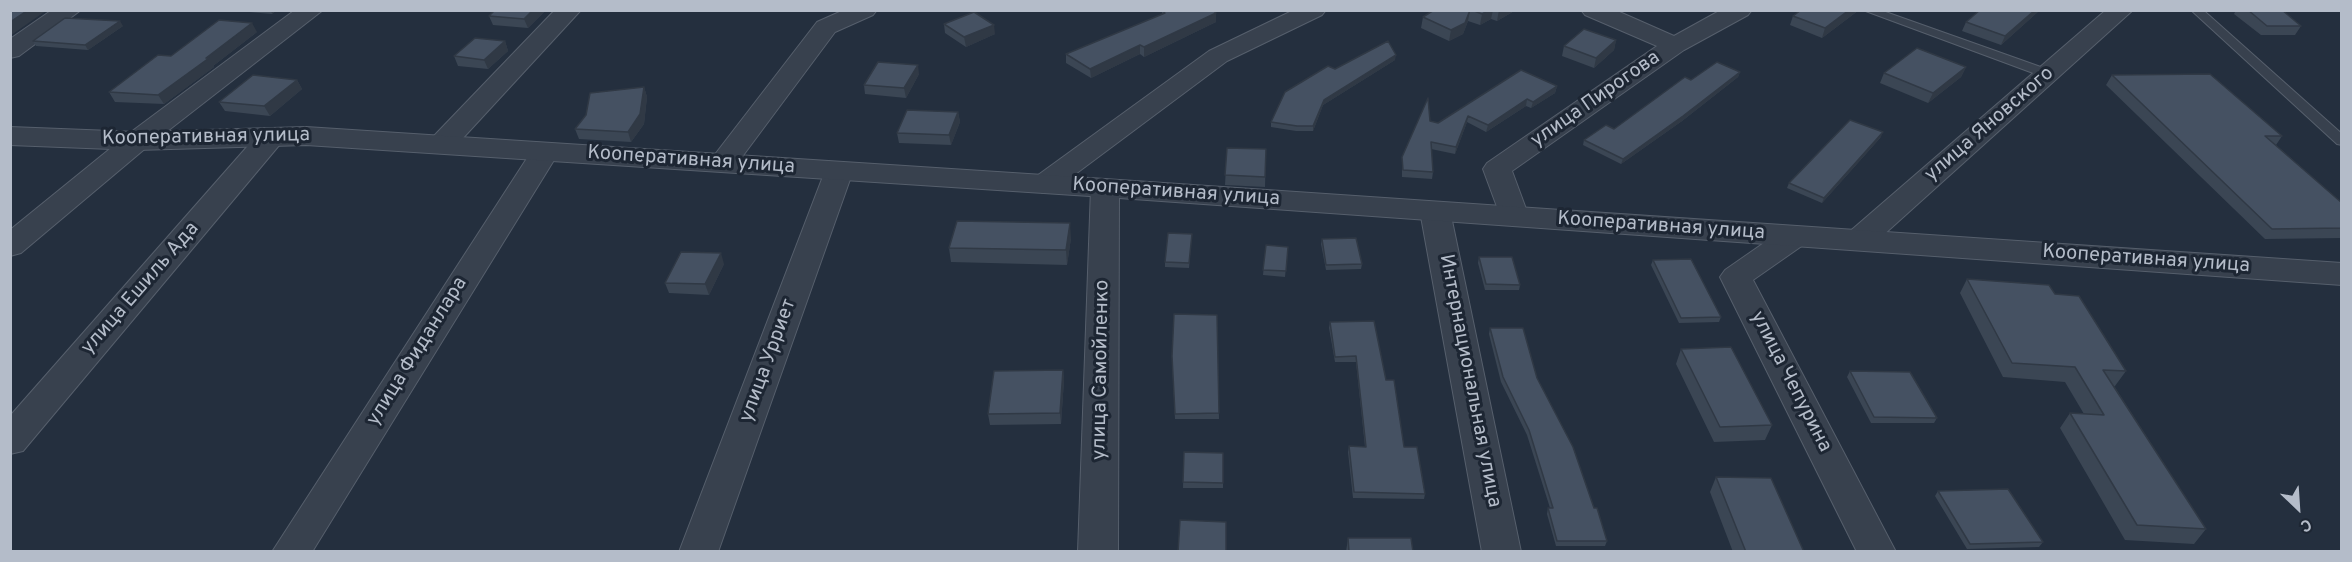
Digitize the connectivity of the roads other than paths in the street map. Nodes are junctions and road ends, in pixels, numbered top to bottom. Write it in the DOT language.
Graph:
graph roads {
  1 [pos="69,10"];
  2 [pos="311,10"];
  3 [pos="569,10"];
  4 [pos="865,10"];
  5 [pos="1314,10"];
  6 [pos="1593,10"];
  7 [pos="1740,10"];
  8 [pos="1868,10"];
  9 [pos="2121,10"];
  10 [pos="2196,10"];
  11 [pos="1675,45"];
  12 [pos="10,51"];
  13 [pos="2048,74"];
  14 [pos="10,136"];
  15 [pos="271,137"];
  16 [pos="137,141"];
  17 [pos="2342,141"];
  18 [pos="441,145"];
  19 [pos="545,152"];
  20 [pos="723,163"];
  21 [pos="839,171"];
  22 [pos="1044,184"];
  23 [pos="1105,188"];
  24 [pos="1435,211"];
  25 [pos="1514,217"];
  26 [pos="1795,236"];
  27 [pos="1859,240"];
  28 [pos="10,246"];
  29 [pos="2342,274"];
  30 [pos="10,441"];
  31 [pos="291,552"];
  32 [pos="698,552"];
  33 [pos="1098,552"];
  34 [pos="1502,552"];
  35 [pos="1877,552"];
  1 -- 12 [label="street"];
  2 -- 16 [label="street"];
  3 -- 18 [label="street"];
  4 -- 20 [label="street"];
  5 -- 22 [label="street"];
  6 -- 11 [label="street"];
  7 -- 11 [label="street, улица Пирогова"];
  8 -- 13 [label="lane"];
  9 -- 13 [label="street, улица Яновского"];
  10 -- 17 [label="lane"];
  11 -- 25 [label="street, улица Пирогова"];
  13 -- 27 [label="street, улица Яновского"];
  14 -- 16 [label="street, Кооперативная улица"];
  15 -- 16 [label="street, Кооперативная улица"];
  15 -- 18 [label="street, Кооперативная улица"];
  15 -- 30 [label="street, улица Ешиль Ада"];
  16 -- 28 [label="street"];
  18 -- 19 [label="street, Кооперативная улица"];
  19 -- 20 [label="street, Кооперативная улица"];
  19 -- 31 [label="street, улица Фиданлара"];
  20 -- 21 [label="street, Кооперативная улица"];
  21 -- 22 [label="street, Кооперативная улица"];
  21 -- 32 [label="street, улица Урриет"];
  22 -- 23 [label="street, Кооперативная улица"];
  23 -- 24 [label="street, Кооперативная улица"];
  23 -- 33 [label="street, улица Самойленко"];
  24 -- 25 [label="street, Кооперативная улица"];
  24 -- 34 [label="street, Интернациональная улица"];
  25 -- 26 [label="street, Кооперативная улица"];
  26 -- 27 [label="street, Кооперативная улица"];
  26 -- 35 [label="street, улица Чепурина"];
  27 -- 29 [label="street, Кооперативная улица"];
}
